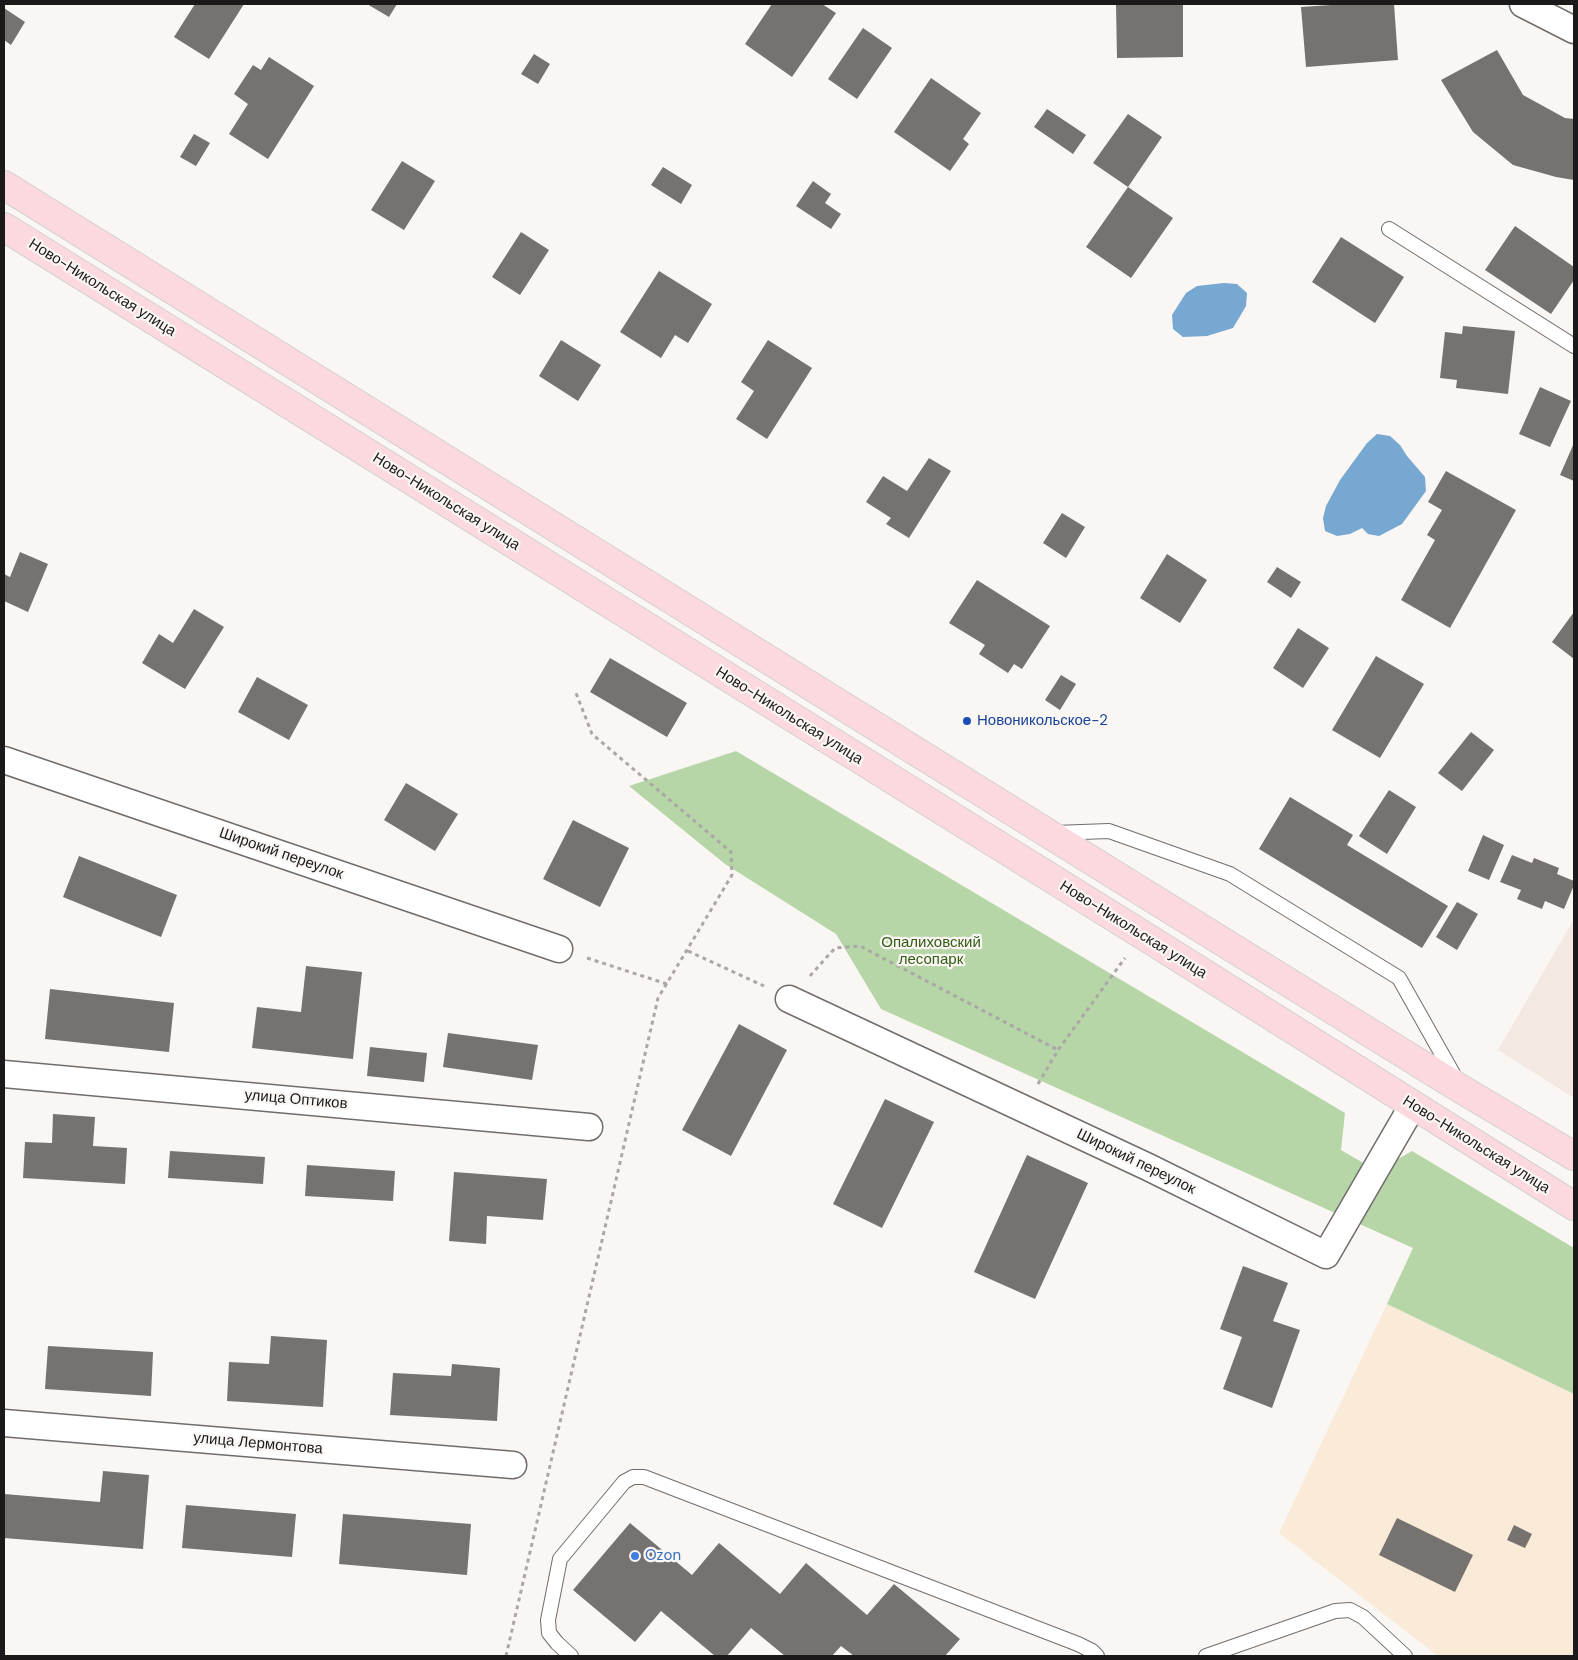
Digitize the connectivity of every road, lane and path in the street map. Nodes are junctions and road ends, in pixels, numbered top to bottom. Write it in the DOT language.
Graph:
graph roads {
  1 [pos="1523,4"];
  2 [pos="1574,30"];
  3 [pos="4,185"];
  4 [pos="4,227"];
  5 [pos="1389,229"];
  6 [pos="1574,346"];
  7 [pos="576,693"];
  8 [pos="4,760"];
  9 [pos="1047,834"];
  10 [pos="559,949"];
  11 [pos="688,951"];
  12 [pos="1128,953"];
  13 [pos="667,984"];
  14 [pos="790,998"];
  15 [pos="1058,1050"];
  16 [pos="4,1074"];
  17 [pos="1461,1089"];
  18 [pos="1413,1106"];
  19 [pos="1024,1108"];
  20 [pos="589,1127"];
  21 [pos="1574,1156"];
  22 [pos="1574,1206"];
  23 [pos="4,1423"];
  24 [pos="513,1464"];
  25 [pos="506,1656"];
  26 [pos="571,1656"];
  27 [pos="1097,1656"];
  28 [pos="1206,1656"];
  29 [pos="1405,1656"];
  1 -- 2 [label="street"];
  3 -- 9 [label="main road"];
  4 -- 18 [label="main road, Ново-Никольская улица"];
  5 -- 6 [label="lane"];
  7 -- 11 [label="path"];
  8 -- 10 [label="street, Широкий переулок"];
  9 -- 17 [label="main road"];
  9 -- 17 [label="lane"];
  10 -- 13 [label="path"];
  11 -- 13 [label="path"];
  11 -- 14 [label="path"];
  12 -- 15 [label="path"];
  13 -- 25 [label="path"];
  14 -- 15 [label="path"];
  14 -- 19 [label="street, Широкий переулок"];
  15 -- 19 [label="path"];
  16 -- 20 [label="street, улица Оптиков"];
  17 -- 21 [label="main road"];
  18 -- 19 [label="street, Широкий переулок"];
  18 -- 22 [label="main road, Ново-Никольская улица"];
  23 -- 24 [label="street, улица Лермонтова"];
  26 -- 27 [label="lane"];
  28 -- 29 [label="lane"];
}
